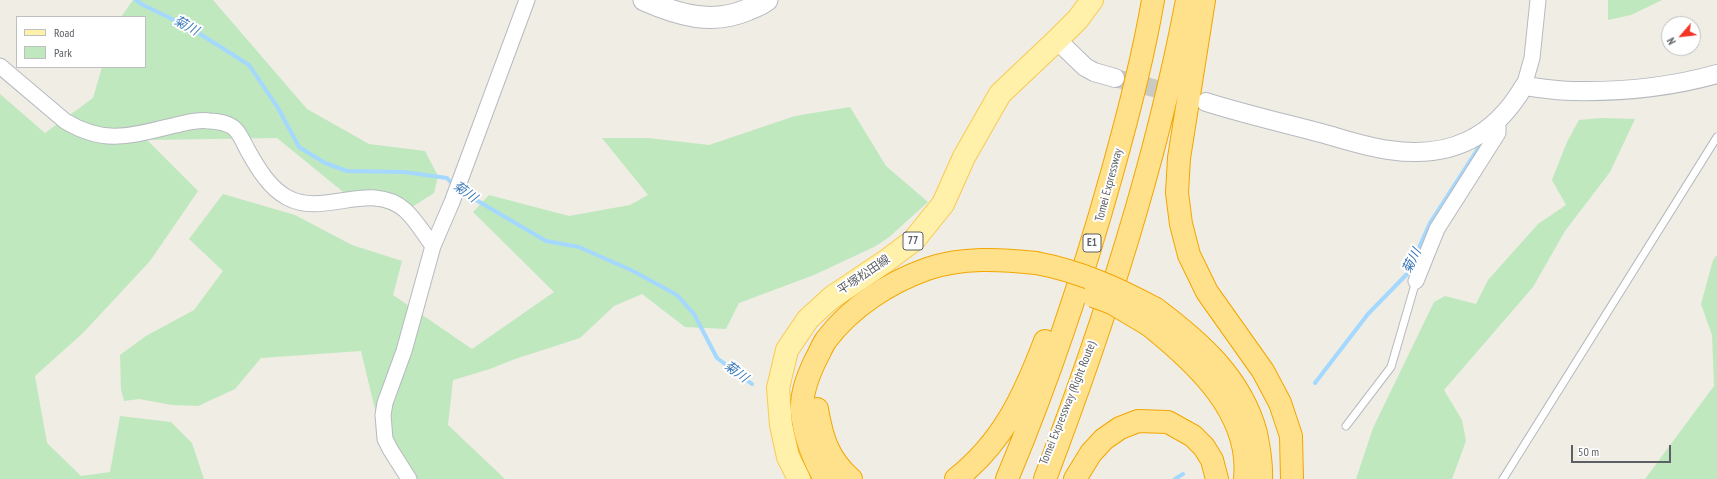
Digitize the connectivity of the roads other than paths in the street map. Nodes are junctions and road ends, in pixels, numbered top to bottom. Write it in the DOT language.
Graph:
graph roads {
  1 [pos="527,0"];
  2 [pos="644,0"];
  3 [pos="767,0"];
  4 [pos="1092,0"];
  5 [pos="1154,0"];
  6 [pos="1187,0"];
  7 [pos="1204,0"];
  8 [pos="1538,0"];
  9 [pos="1057,40"];
  10 [pos="0,66"];
  11 [pos="1717,74"];
  12 [pos="1115,78"];
  13 [pos="1524,86"];
  14 [pos="1132,101"];
  15 [pos="1206,102"];
  16 [pos="1498,120"];
  17 [pos="1717,137"];
  18 [pos="433,246"];
  19 [pos="1034,270"];
  20 [pos="1416,281"];
  21 [pos="1152,317"];
  22 [pos="1099,327"];
  23 [pos="1346,426"];
  24 [pos="409,479"];
  25 [pos="799,479"];
  26 [pos="825,479"];
  27 [pos="850,479"];
  28 [pos="956,479"];
  29 [pos="1007,479"];
  30 [pos="1037,479"];
  31 [pos="1045,479"];
  32 [pos="1075,479"];
  33 [pos="1218,479"];
  34 [pos="1245,479"];
  35 [pos="1261,479"];
  36 [pos="1292,479"];
  37 [pos="1503,479"];
  1 -- 18 [label="street"];
  2 -- 3 [label="main road"];
  4 -- 9 [label="main road, 平塚松田線 / 77"];
  5 -- 14 [label="highway, Tomei Expressway / E1"];
  6 -- 22 [label="highway"];
  7 -- 36 [label="highway"];
  8 -- 13 [label="street"];
  9 -- 12 [label="street"];
  9 -- 25 [label="main road, 平塚松田線 / 77"];
  10 -- 18 [label="street"];
  11 -- 13 [label="street"];
  13 -- 16 [label="street"];
  14 -- 28 [label="highway"];
  14 -- 29 [label="highway, Tomei Expressway / E1"];
  15 -- 16 [label="street"];
  16 -- 20 [label="street"];
  17 -- 37 [label="lane"];
  18 -- 24 [label="street"];
  19 -- 21 [label="highway, bridge"];
  19 -- 26 [label="highway"];
  19 -- 27 [label="highway"];
  20 -- 23 [label="lane"];
  21 -- 34 [label="highway"];
  21 -- 35 [label="highway"];
  22 -- 30 [label="highway, Tomei Expressway (Right Route)"];
  22 -- 31 [label="highway"];
  32 -- 33 [label="highway"];
}
